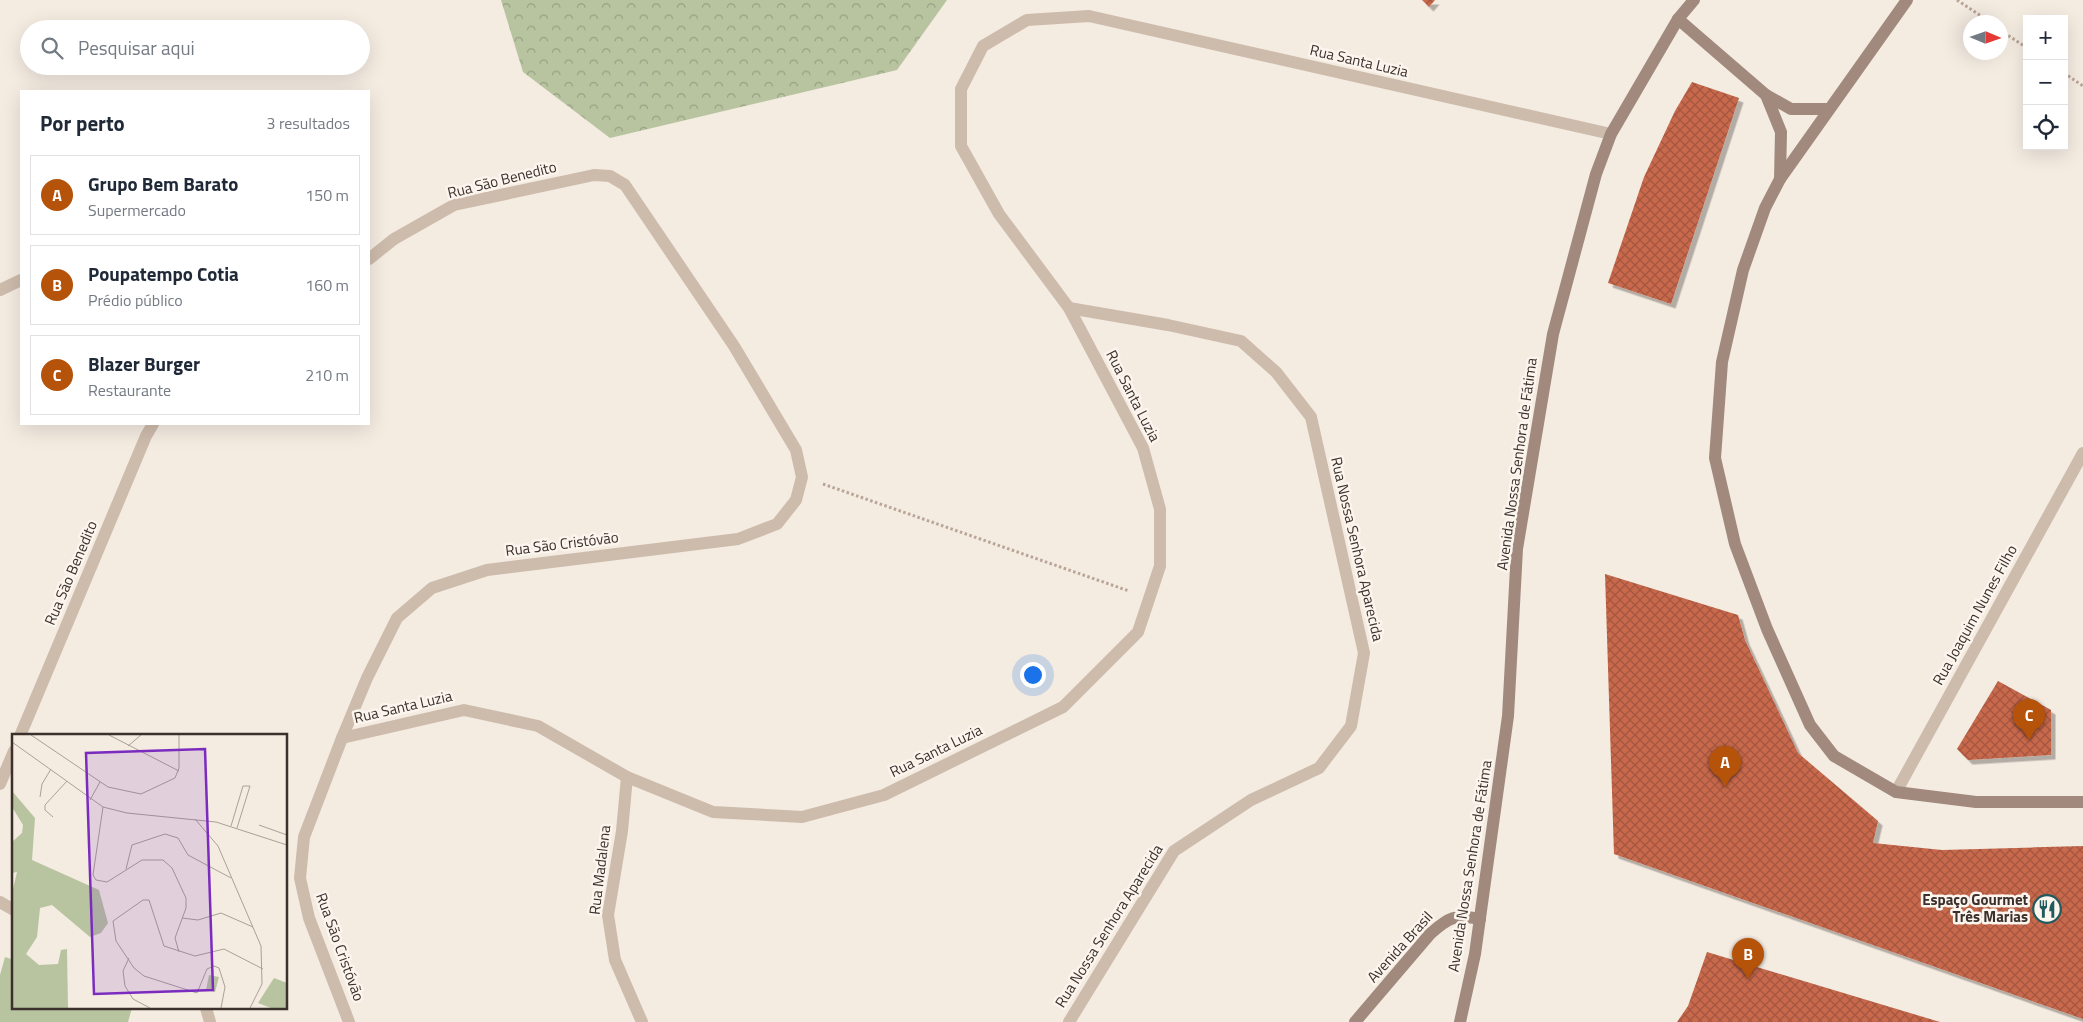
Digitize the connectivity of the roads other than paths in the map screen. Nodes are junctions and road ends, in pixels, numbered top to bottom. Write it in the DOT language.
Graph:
graph roads {
  1 [pos="1694,0"];
  2 [pos="1907,0"];
  3 [pos="1678,19"];
  4 [pos="1766,95"];
  5 [pos="1828,109"];
  6 [pos="1611,134"];
  7 [pos="1780,180"];
  8 [pos="626,185"];
  9 [pos="370,258"];
  10 [pos="20,280"];
  11 [pos="0,290"];
  12 [pos="1069,308"];
  13 [pos="152,425"];
  14 [pos="2083,453"];
  15 [pos="21,734"];
  16 [pos="342,738"];
  17 [pos="12,756"];
  18 [pos="627,776"];
  19 [pos="0,784"];
  20 [pos="1896,792"];
  21 [pos="2083,802"];
  22 [pos="0,902"];
  23 [pos="12,909"];
  24 [pos="1480,919"];
  25 [pos="349,1022"];
  26 [pos="642,1022"];
  27 [pos="1068,1022"];
  28 [pos="1355,1022"];
  29 [pos="1460,1022"];
  1 -- 3 [label="main road, Avenida Nossa Senhora de Fátima"];
  2 -- 5 [label="main road"];
  3 -- 4 [label="main road"];
  3 -- 6 [label="main road, Avenida Nossa Senhora de Fátima"];
  4 -- 5 [label="main road"];
  4 -- 7 [label="main road"];
  5 -- 7 [label="main road"];
  6 -- 12 [label="street, Rua Santa Luzia"];
  6 -- 24 [label="main road, Avenida Nossa Senhora de Fátima"];
  7 -- 20 [label="main road"];
  8 -- 9 [label="street, Rua São Benedito"];
  8 -- 16 [label="street, Rua São Cristóvão"];
  10 -- 11 [label="street"];
  12 -- 18 [label="street, Rua Santa Luzia"];
  12 -- 27 [label="street, Rua Nossa Senhora Aparecida"];
  13 -- 15 [label="street, Rua São Benedito"];
  14 -- 20 [label="street, Rua Joaquim Nunes Filho"];
  16 -- 18 [label="street, Rua Santa Luzia"];
  16 -- 25 [label="street, Rua São Cristóvão"];
  17 -- 19 [label="street"];
  18 -- 26 [label="street, Rua Madalena"];
  20 -- 21 [label="main road"];
  22 -- 23 [label="street"];
  24 -- 28 [label="main road, Avenida Brasil"];
  24 -- 29 [label="main road, Avenida Nossa Senhora de Fátima"];
}
